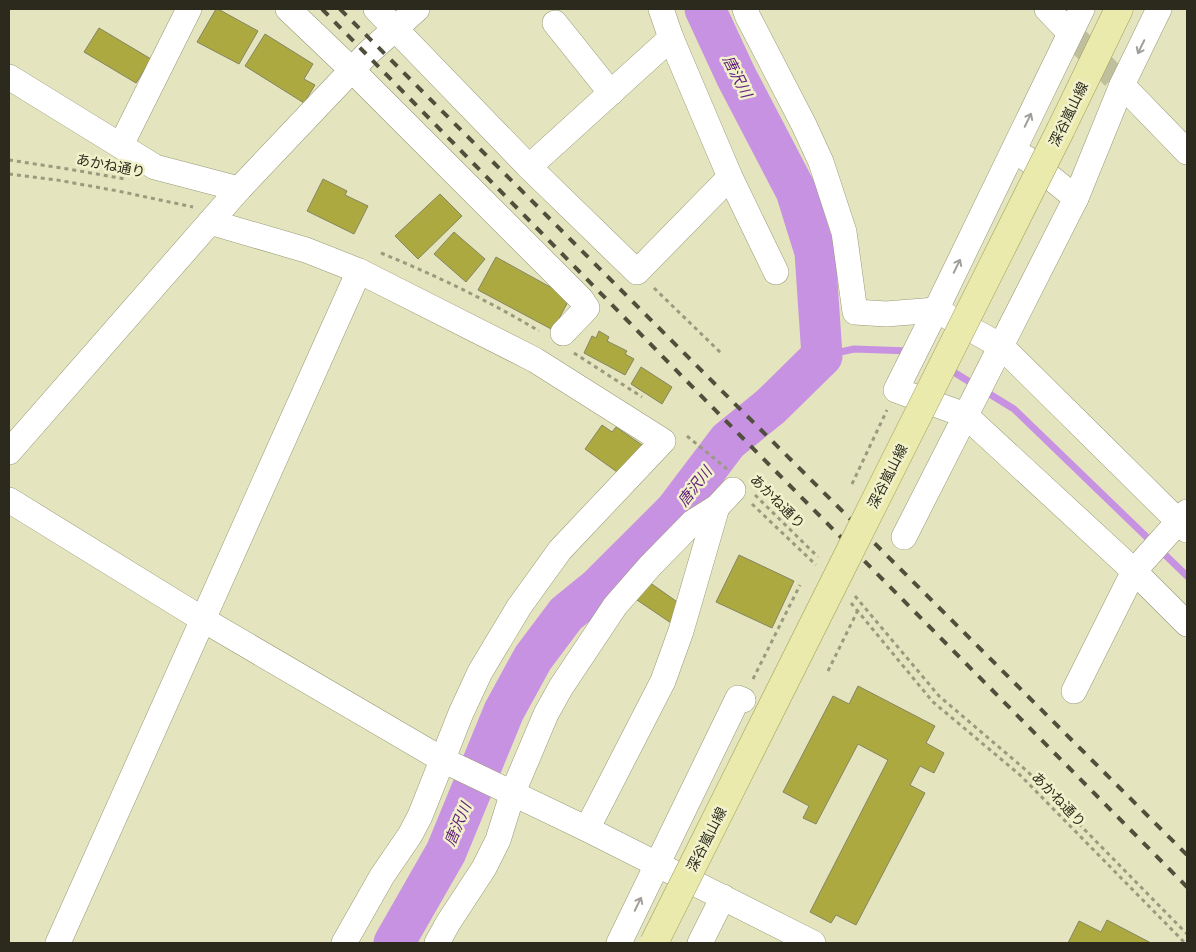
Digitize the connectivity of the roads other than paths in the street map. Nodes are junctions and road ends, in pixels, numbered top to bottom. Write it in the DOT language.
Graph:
graph roads {
  1 [pos="189,9"];
  2 [pos="288,9"];
  3 [pos="376,9"];
  4 [pos="417,9"];
  5 [pos="661,9"];
  6 [pos="1046,9"];
  7 [pos="1082,9"];
  8 [pos="1119,9"];
  9 [pos="1159,9"];
  10 [pos="755,14"];
  11 [pos="554,23"];
  12 [pos="395,28"];
  13 [pos="1070,33"];
  14 [pos="671,38"];
  15 [pos="352,70"];
  16 [pos="9,77"];
  17 [pos="1122,85"];
  18 [pos="610,93"];
  19 [pos="121,145"];
  20 [pos="1014,149"];
  21 [pos="1187,152"];
  22 [pos="529,167"];
  23 [pos="730,177"];
  24 [pos="239,189"];
  25 [pos="1076,198"];
  26 [pos="204,215"];
  27 [pos="359,271"];
  28 [pos="776,272"];
  29 [pos="936,310"];
  30 [pos="563,333"];
  31 [pos="1001,346"];
  32 [pos="965,415"];
  33 [pos="9,452"];
  34 [pos="9,500"];
  35 [pos="1184,521"];
  36 [pos="904,537"];
  37 [pos="1136,569"];
  38 [pos="202,619"];
  39 [pos="1187,624"];
  40 [pos="1074,691"];
  41 [pos="742,700"];
  42 [pos="448,762"];
  43 [pos="508,790"];
  44 [pos="587,828"];
  45 [pos="658,864"];
  46 [pos="723,897"];
  47 [pos="58,943"];
  48 [pos="344,943"];
  49 [pos="437,943"];
  50 [pos="619,943"];
  51 [pos="654,943"];
  52 [pos="700,943"];
  53 [pos="813,943"];
  1 -- 19 [label="street"];
  2 -- 15 [label="street"];
  3 -- 12 [label="street"];
  4 -- 12 [label="street"];
  5 -- 14 [label="street"];
  6 -- 13 [label="street"];
  7 -- 13 [label="street"];
  8 -- 51 [label="main road, 深谷嵐山線, bridge"];
  9 -- 17 [label="street, one-way"];
  10 -- 29 [label="street"];
  11 -- 18 [label="street"];
  12 -- 15 [label="street"];
  12 -- 22 [label="street"];
  20 -- 13 [label="street, one-way"];
  14 -- 18 [label="street"];
  14 -- 23 [label="street"];
  15 -- 24 [label="street"];
  15 -- 30 [label="street"];
  16 -- 19 [label="street"];
  17 -- 21 [label="street"];
  17 -- 25 [label="street"];
  18 -- 22 [label="street"];
  19 -- 24 [label="street"];
  20 -- 25 [label="street"];
  29 -- 20 [label="street, one-way"];
  22 -- 23 [label="street"];
  23 -- 28 [label="street"];
  24 -- 26 [label="street"];
  25 -- 31 [label="street"];
  26 -- 27 [label="street"];
  26 -- 33 [label="street"];
  27 -- 38 [label="street"];
  27 -- 42 [label="street"];
  29 -- 31 [label="street"];
  29 -- 32 [label="street"];
  31 -- 32 [label="street"];
  31 -- 35 [label="street"];
  32 -- 36 [label="street"];
  32 -- 37 [label="street"];
  34 -- 38 [label="street"];
  35 -- 37 [label="street"];
  37 -- 39 [label="street"];
  37 -- 40 [label="street"];
  38 -- 42 [label="street"];
  38 -- 47 [label="street"];
  41 -- 45 [label="street"];
  42 -- 43 [label="street"];
  42 -- 48 [label="street"];
  43 -- 44 [label="street"];
  43 -- 44 [label="street"];
  43 -- 49 [label="street"];
  44 -- 45 [label="street"];
  45 -- 46 [label="street"];
  50 -- 45 [label="street, one-way"];
  46 -- 52 [label="street"];
  46 -- 53 [label="street"];
}
